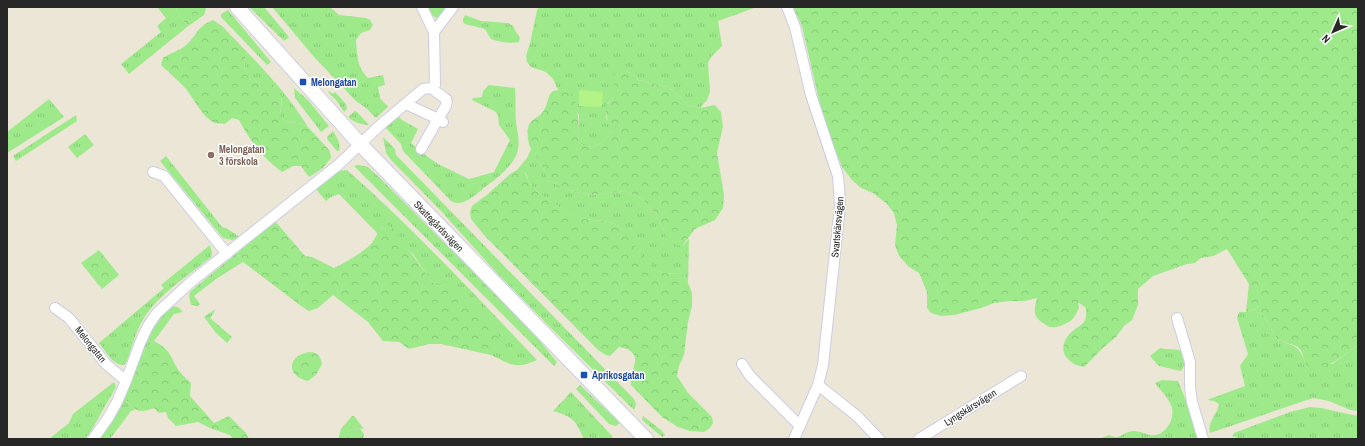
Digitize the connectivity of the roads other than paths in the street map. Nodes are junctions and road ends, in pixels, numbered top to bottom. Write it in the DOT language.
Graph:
graph roads {
  1 [pos="237,7"];
  2 [pos="422,7"];
  3 [pos="453,7"];
  4 [pos="787,7"];
  5 [pos="434,32"];
  6 [pos="431,88"];
  7 [pos="406,104"];
  8 [pos="441,120"];
  9 [pos="360,144"];
  10 [pos="421,149"];
  11 [pos="153,172"];
  12 [pos="227,254"];
  13 [pos="55,308"];
  14 [pos="1177,318"];
  15 [pos="742,364"];
  16 [pos="1021,376"];
  17 [pos="126,381"];
  18 [pos="818,385"];
  19 [pos="800,426"];
  20 [pos="93,439"];
  21 [pos="646,439"];
  22 [pos="794,439"];
  23 [pos="879,439"];
  24 [pos="919,439"];
  25 [pos="1203,439"];
  1 -- 9 [label="street, Skattegårdsvägen"];
  2 -- 5 [label="street"];
  3 -- 5 [label="street"];
  4 -- 18 [label="street, Svartskärsvägen"];
  5 -- 6 [label="street"];
  6 -- 7 [label="street"];
  6 -- 8 [label="street"];
  7 -- 8 [label="street"];
  7 -- 9 [label="street"];
  8 -- 10 [label="street"];
  9 -- 12 [label="street"];
  9 -- 21 [label="street, Skattegårdsvägen"];
  11 -- 12 [label="street"];
  12 -- 17 [label="street"];
  13 -- 17 [label="street, Melongatan"];
  14 -- 25 [label="street"];
  15 -- 19 [label="street"];
  16 -- 24 [label="street, Lyngskärsvägen"];
  17 -- 20 [label="street"];
  18 -- 19 [label="street, Svartskärsvägen"];
  18 -- 23 [label="street"];
  19 -- 22 [label="street, Svartskärsvägen"];
}
